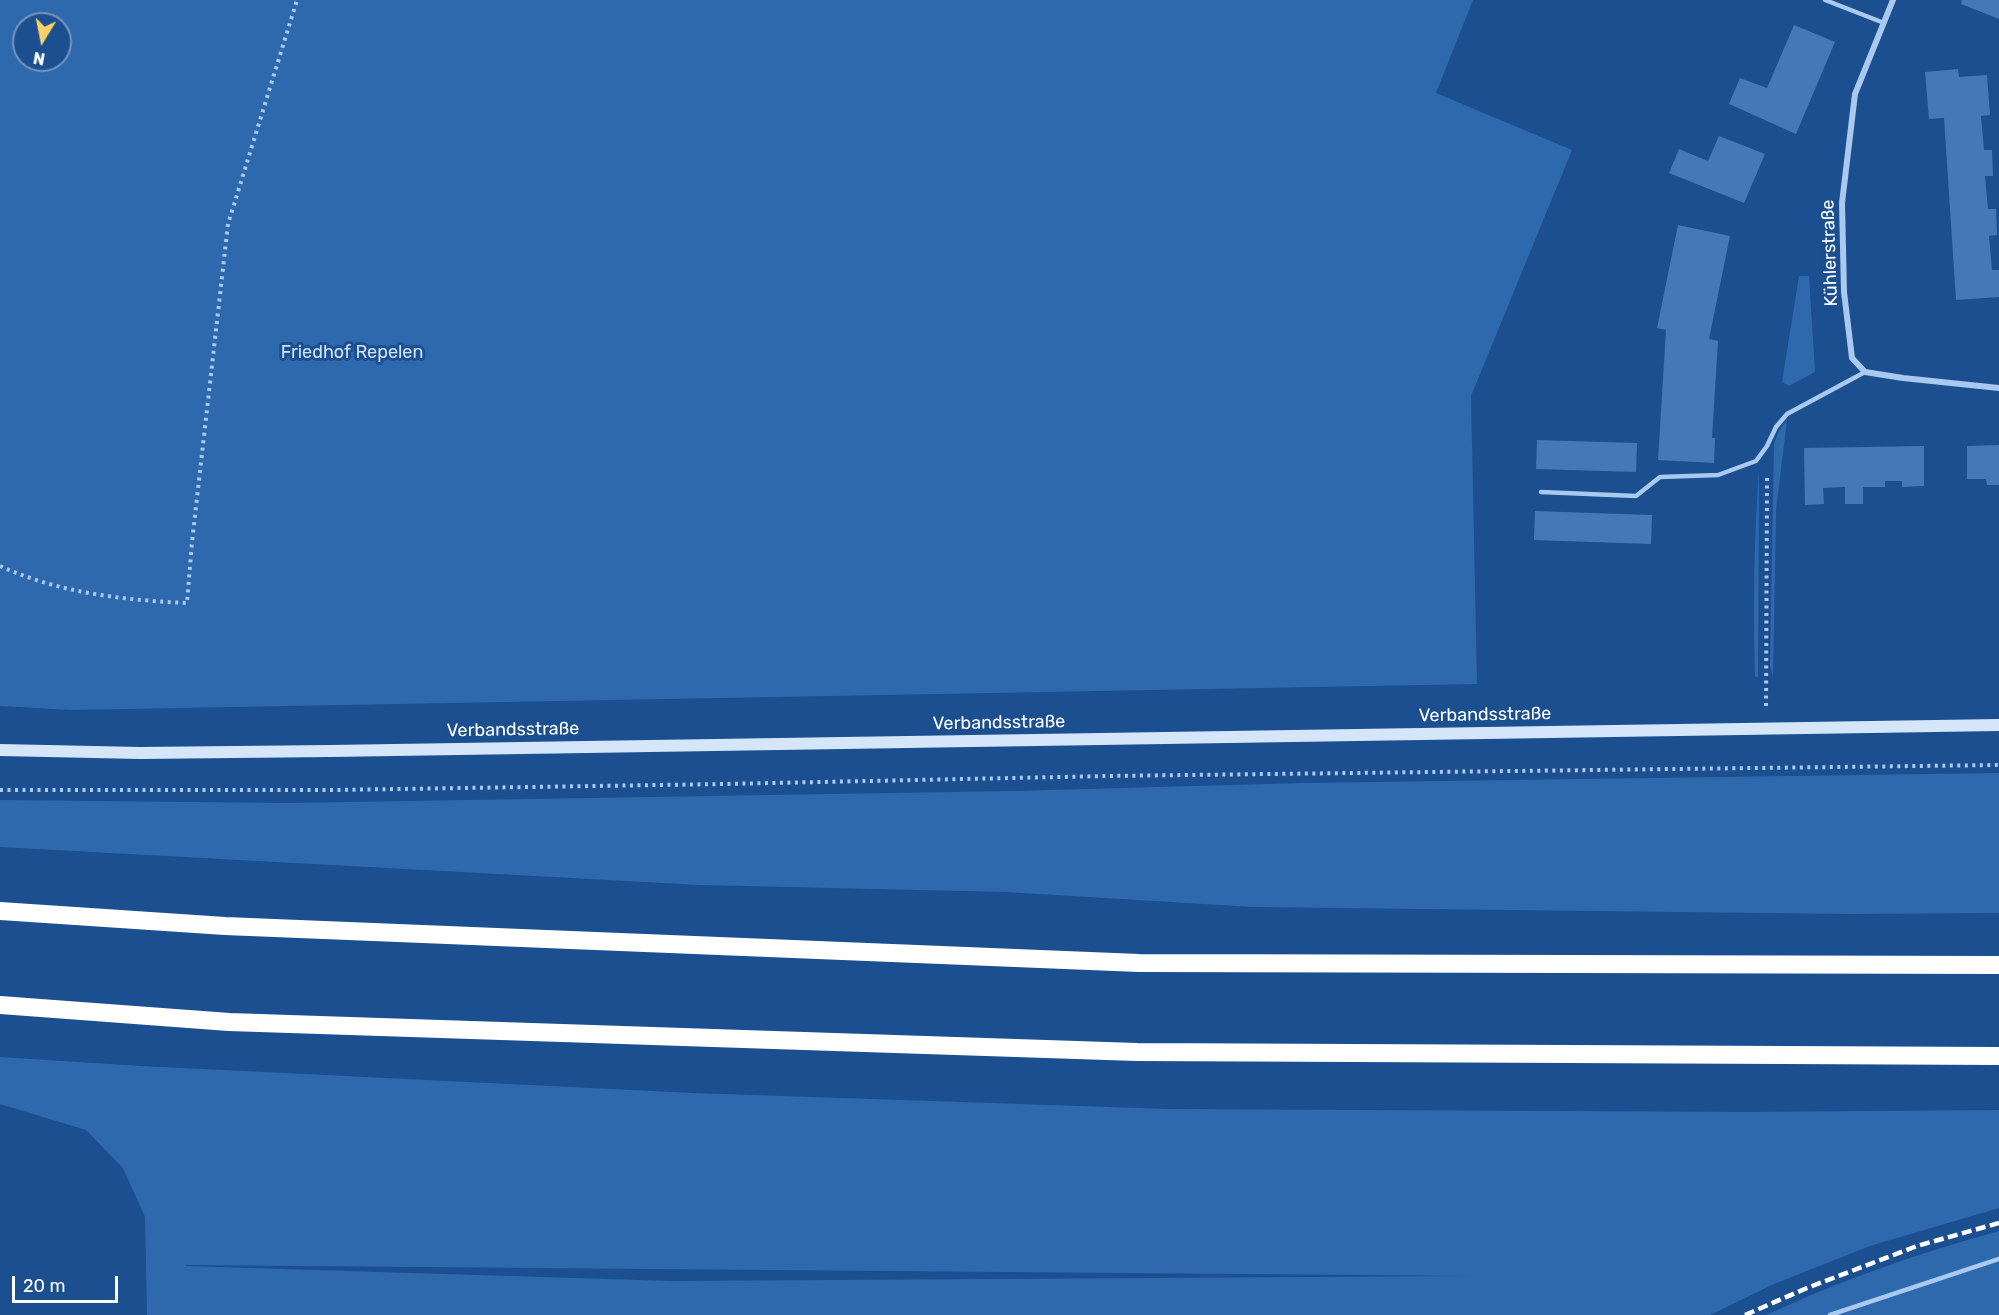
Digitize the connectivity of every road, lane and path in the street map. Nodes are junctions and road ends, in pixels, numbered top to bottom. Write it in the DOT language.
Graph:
graph roads {
  1 [pos="297,0"];
  2 [pos="1825,0"];
  3 [pos="1893,0"];
  4 [pos="1884,23"];
  5 [pos="1865,372"];
  6 [pos="1999,388"];
  7 [pos="1767,446"];
  8 [pos="1541,492"];
  9 [pos="0,566"];
  10 [pos="1999,725"];
  11 [pos="1766,728"];
  12 [pos="0,750"];
  13 [pos="1999,765"];
  14 [pos="0,790"];
  15 [pos="0,911"];
  16 [pos="1999,964"];
  17 [pos="0,1005"];
  18 [pos="1999,1056"];
  19 [pos="1999,1259"];
  20 [pos="1830,1315"];
  1 -- 9 [label="path"];
  2 -- 4 [label="lane"];
  3 -- 4 [label="street, Kühlerstraße"];
  4 -- 5 [label="street, Kühlerstraße"];
  5 -- 6 [label="street"];
  5 -- 7 [label="lane"];
  7 -- 8 [label="lane"];
  7 -- 11 [label="path"];
  10 -- 11 [label="main road, Verbandsstraße"];
  11 -- 12 [label="main road, Verbandsstraße"];
  13 -- 14 [label="path"];
  15 -- 16 [label="highway"];
  17 -- 18 [label="highway"];
  19 -- 20 [label="lane"];
}
